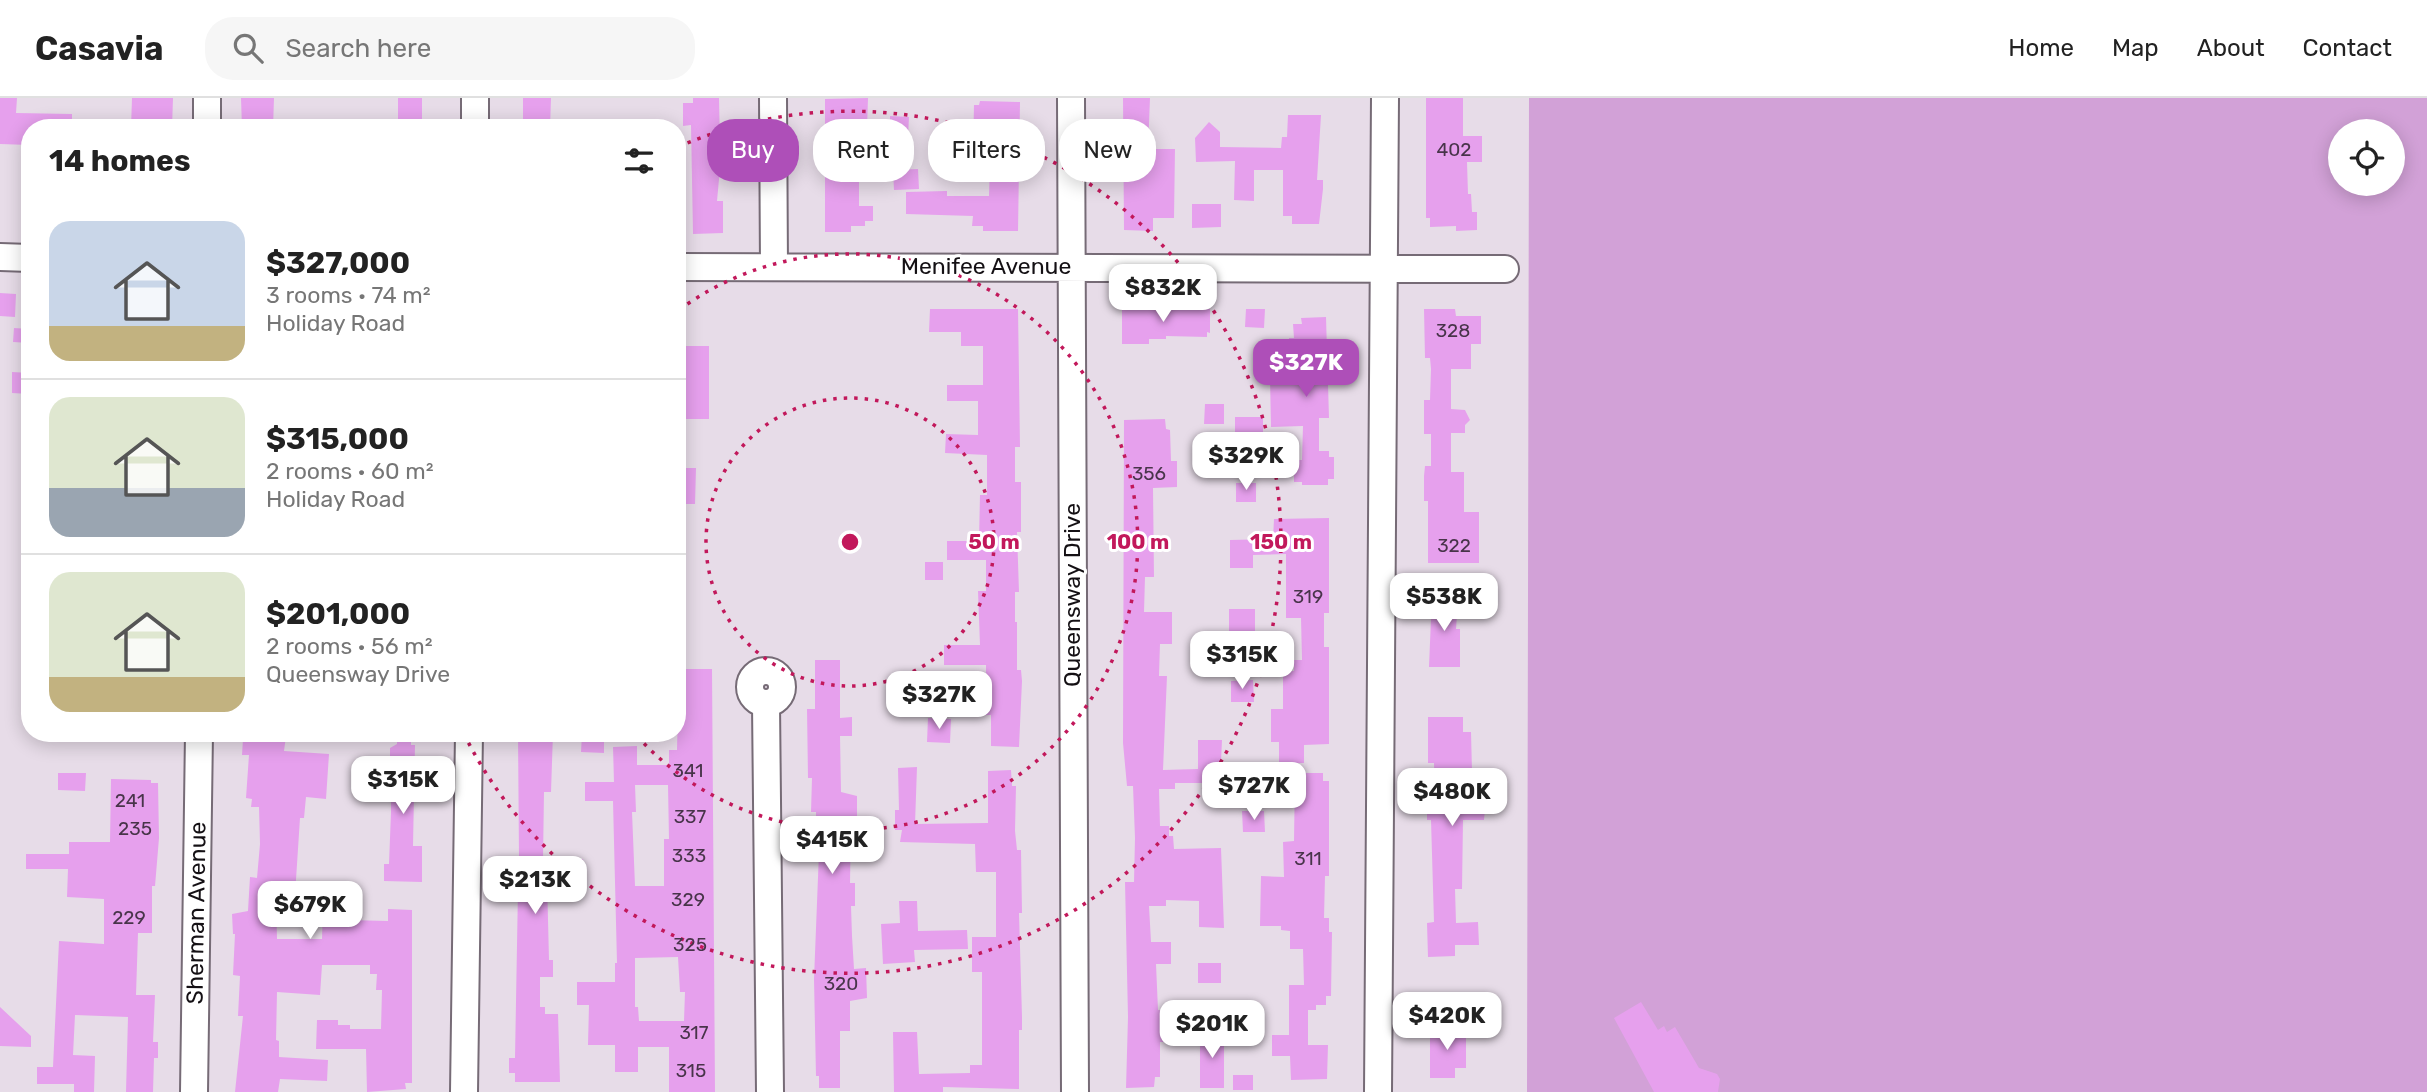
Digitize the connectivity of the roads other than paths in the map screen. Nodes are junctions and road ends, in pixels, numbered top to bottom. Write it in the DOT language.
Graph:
graph roads {
  1 [pos="207,98"];
  2 [pos="475,98"];
  3 [pos="774,98"];
  4 [pos="1070,98"];
  5 [pos="1385,98"];
  6 [pos="207,119"];
  7 [pos="475,119"];
  8 [pos="0,257"];
  9 [pos="21,258"];
  10 [pos="1070,266"];
  11 [pos="686,267"];
  12 [pos="774,267"];
  13 [pos="1505,269"];
  14 [pos="1385,270"];
  15 [pos="765,704"];
  16 [pos="199,742"];
  17 [pos="469,742"];
  18 [pos="194,1092"];
  19 [pos="464,1092"];
  20 [pos="770,1092"];
  21 [pos="1075,1092"];
  22 [pos="1378,1092"];
  1 -- 6 [label="street"];
  2 -- 7 [label="street"];
  3 -- 12 [label="street"];
  4 -- 10 [label="street, Queensway Drive"];
  5 -- 14 [label="street"];
  8 -- 9 [label="street"];
  10 -- 12 [label="street, Menifee Avenue"];
  10 -- 14 [label="street, Menifee Avenue"];
  10 -- 21 [label="street, Queensway Drive"];
  11 -- 12 [label="street, Menifee Avenue"];
  13 -- 14 [label="street, Menifee Avenue"];
  14 -- 22 [label="street"];
  15 -- 20 [label="street"];
  16 -- 18 [label="street, Sherman Avenue"];
  17 -- 19 [label="street"];
}
